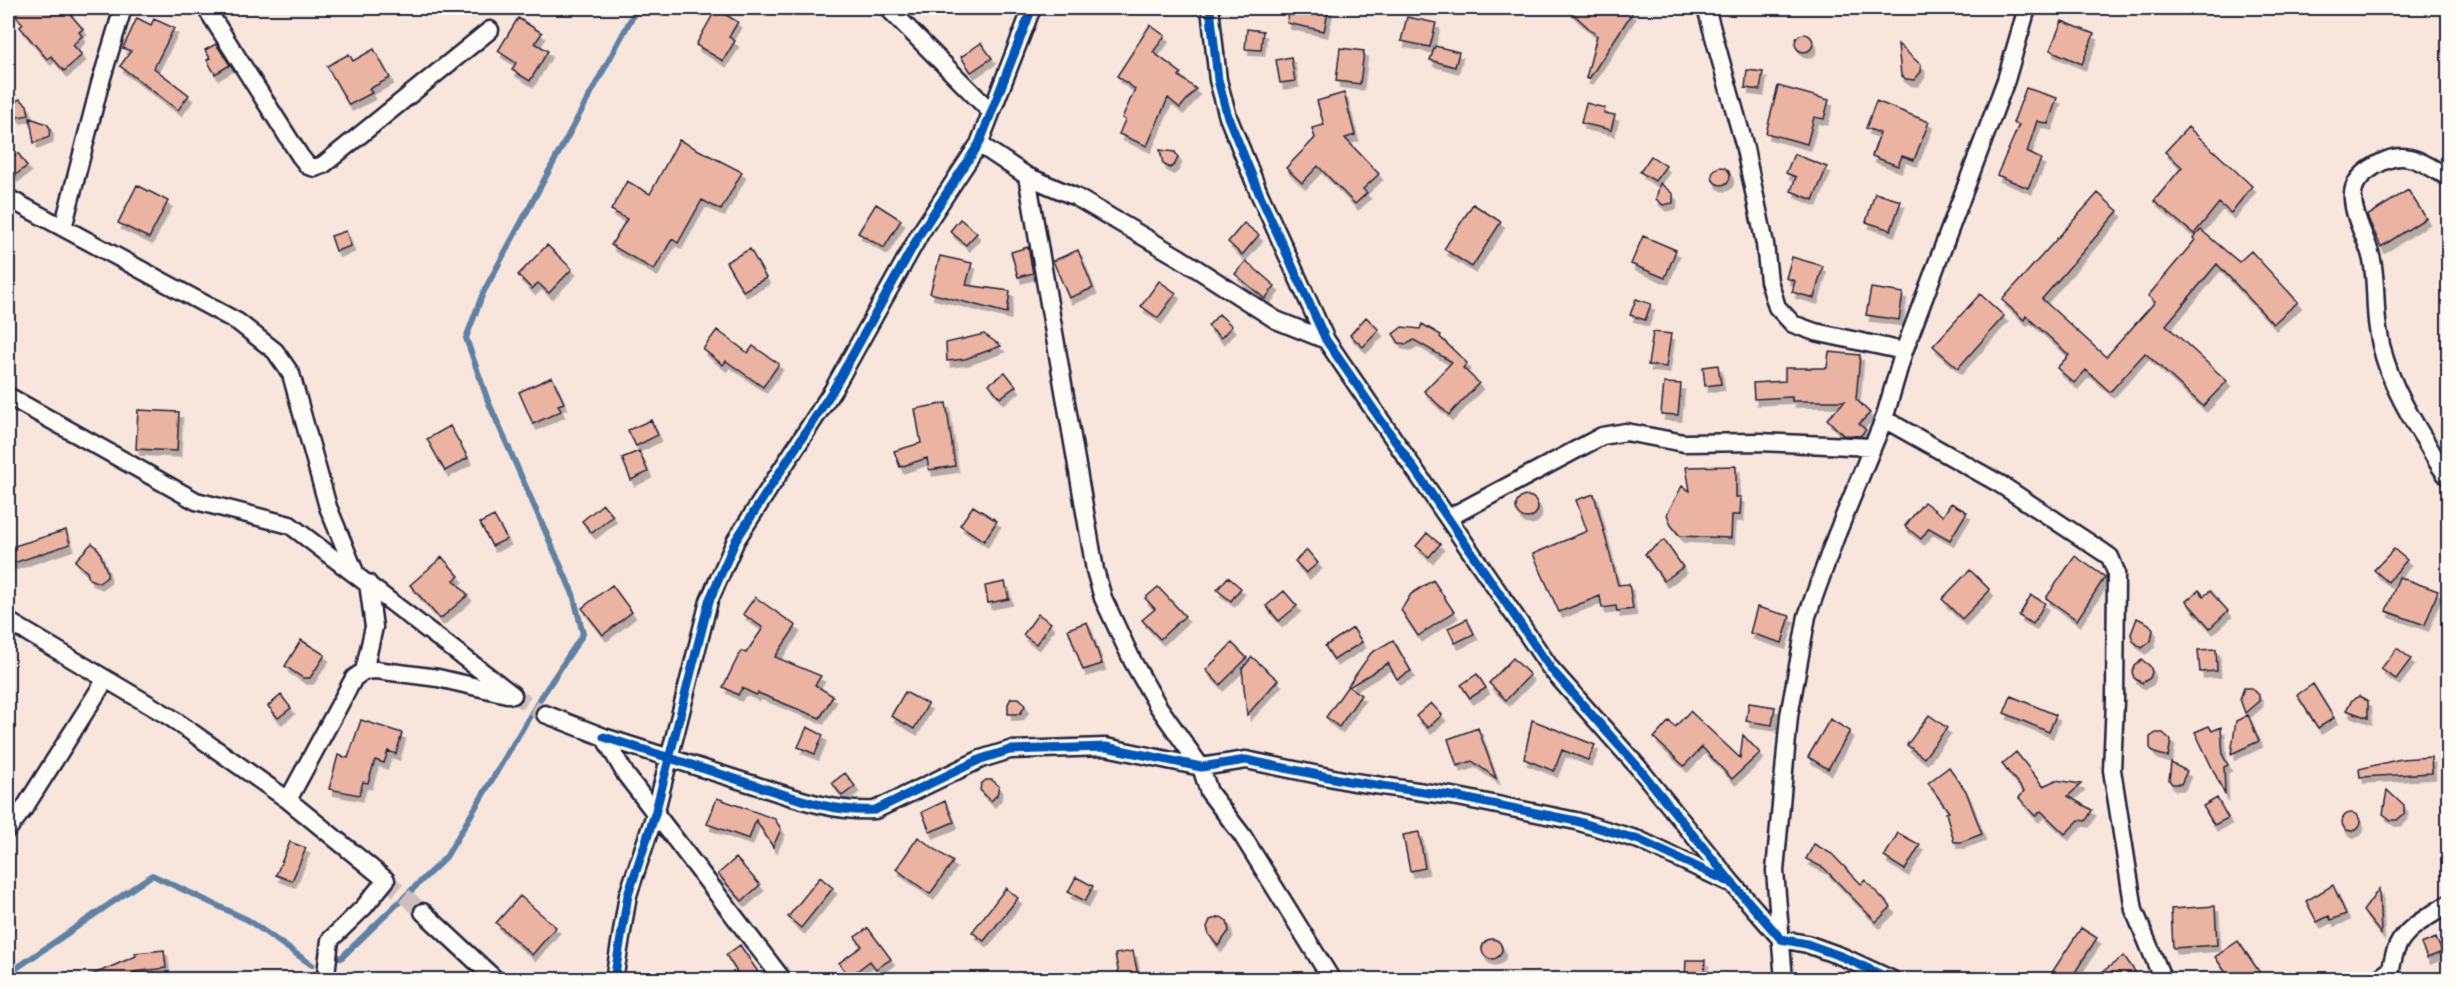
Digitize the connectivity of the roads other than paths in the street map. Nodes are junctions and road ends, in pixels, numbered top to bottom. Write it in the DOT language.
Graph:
graph roads {
  1 [pos="123,8"];
  2 [pos="206,8"];
  3 [pos="888,8"];
  4 [pos="1032,8"];
  5 [pos="1210,8"];
  6 [pos="1706,8"];
  7 [pos="2027,8"];
  8 [pos="490,30"];
  9 [pos="991,112"];
  10 [pos="979,144"];
  11 [pos="1027,176"];
  12 [pos="2448,177"];
  13 [pos="8,198"];
  14 [pos="63,228"];
  15 [pos="1326,340"];
  16 [pos="1904,351"];
  17 [pos="8,396"];
  18 [pos="1884,419"];
  19 [pos="1872,447"];
  20 [pos="2448,477"];
  21 [pos="1448,518"];
  22 [pos="362,578"];
  23 [pos="8,621"];
  24 [pos="364,671"];
  25 [pos="106,679"];
  26 [pos="545,714"];
  27 [pos="604,737"];
  28 [pos="670,759"];
  29 [pos="1201,767"];
  30 [pos="288,800"];
  31 [pos="655,814"];
  32 [pos="8,829"];
  33 [pos="1732,884"];
  34 [pos="2448,904"];
  35 [pos="423,912"];
  36 [pos="1781,939"];
  37 [pos="2391,975"];
  38 [pos="322,980"];
  39 [pos="496,980"];
  40 [pos="614,980"];
  41 [pos="783,980"];
  42 [pos="1332,980"];
  43 [pos="1784,980"];
  44 [pos="1893,980"];
  45 [pos="2163,980"];
  46 [pos="2376,980"];
  1 -- 14 [label="street"];
  2 -- 8 [label="street"];
  3 -- 9 [label="street"];
  4 -- 9 [label="street"];
  5 -- 15 [label="street"];
  6 -- 16 [label="street"];
  7 -- 16 [label="street"];
  9 -- 10 [label="street"];
  10 -- 11 [label="street"];
  10 -- 28 [label="street"];
  11 -- 15 [label="street"];
  11 -- 29 [label="street"];
  12 -- 20 [label="street"];
  13 -- 14 [label="street"];
  14 -- 22 [label="street"];
  15 -- 21 [label="street"];
  16 -- 18 [label="street"];
  17 -- 22 [label="street"];
  18 -- 19 [label="street"];
  18 -- 45 [label="street"];
  19 -- 21 [label="street"];
  19 -- 36 [label="street"];
  21 -- 33 [label="street"];
  22 -- 24 [label="street"];
  22 -- 24 [label="street"];
  23 -- 25 [label="street"];
  24 -- 30 [label="street"];
  25 -- 30 [label="street"];
  25 -- 32 [label="street"];
  26 -- 27 [label="street"];
  27 -- 28 [label="street"];
  27 -- 31 [label="street"];
  28 -- 29 [label="street"];
  28 -- 31 [label="street"];
  29 -- 33 [label="street"];
  29 -- 42 [label="street"];
  30 -- 38 [label="street"];
  31 -- 40 [label="street"];
  31 -- 41 [label="street"];
  33 -- 36 [label="street"];
  34 -- 37 [label="street"];
  35 -- 39 [label="street"];
  36 -- 43 [label="street"];
  36 -- 44 [label="street"];
  37 -- 46 [label="street"];
}
